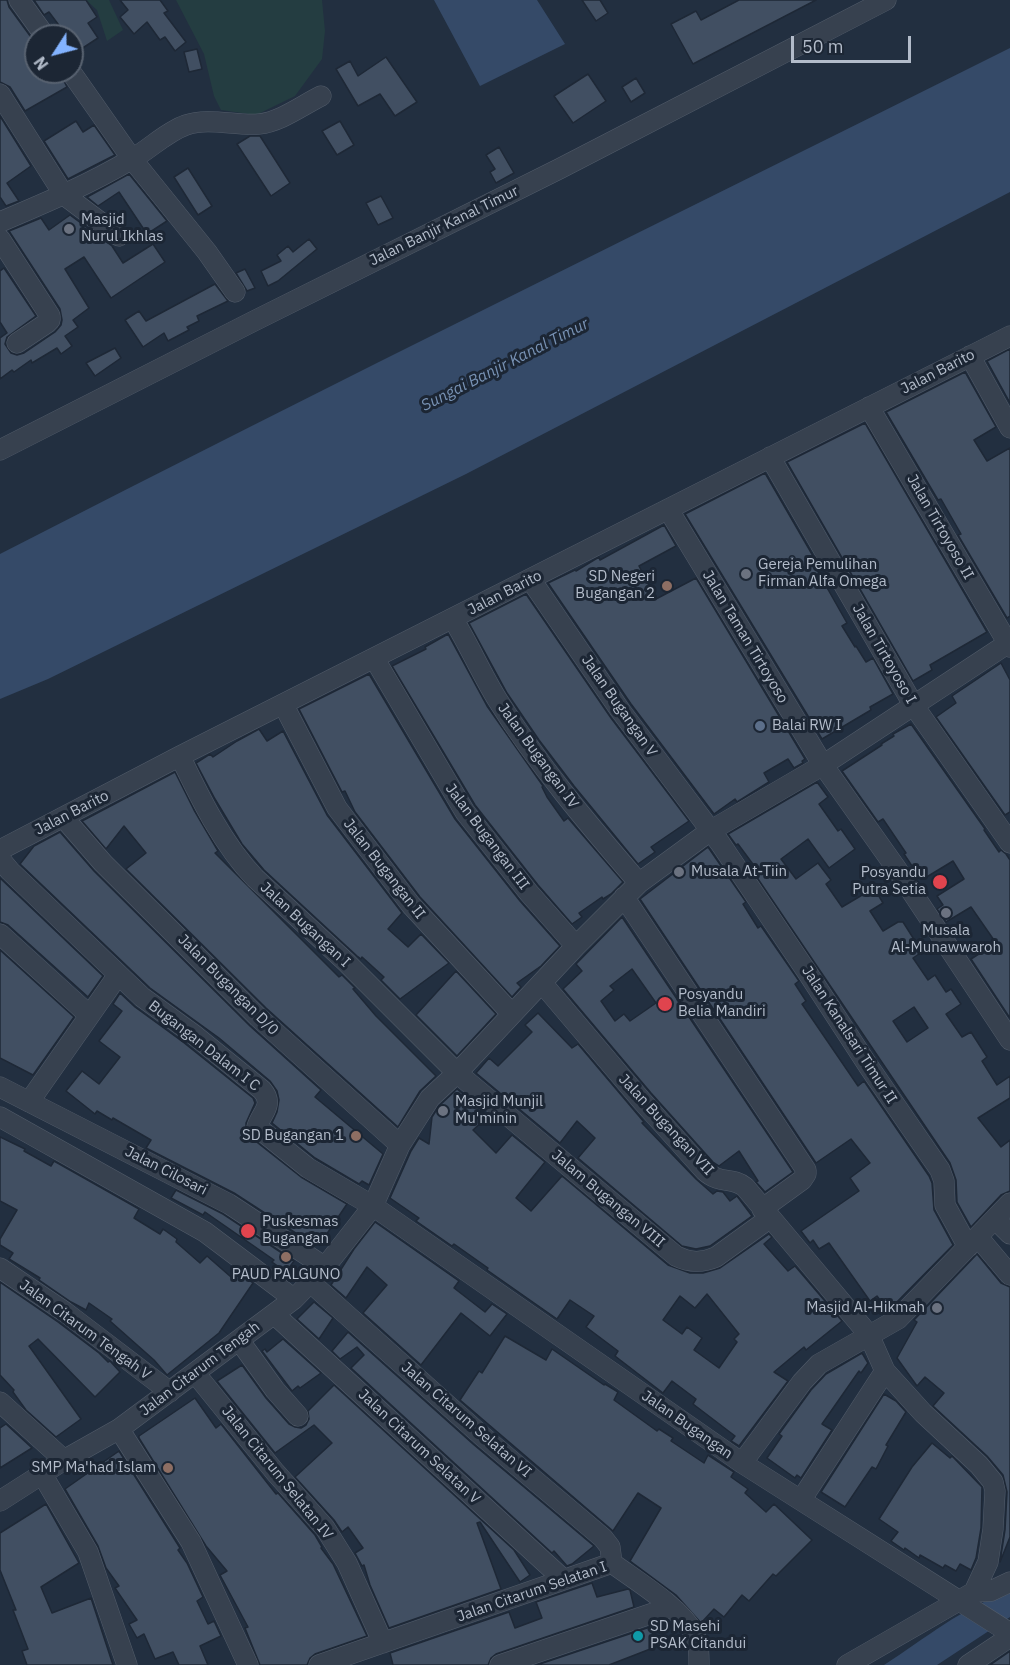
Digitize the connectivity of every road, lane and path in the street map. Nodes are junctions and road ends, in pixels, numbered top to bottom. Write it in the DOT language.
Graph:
graph roads {
  1 [pos="19,0"];
  2 [pos="886,0"];
  3 [pos="36,24"];
  4 [pos="79,84"];
  5 [pos="0,94"];
  6 [pos="321,96"];
  7 [pos="132,159"];
  8 [pos="64,195"];
  9 [pos="0,222"];
  10 [pos="119,236"];
  11 [pos="0,239"];
  12 [pos="236,292"];
  13 [pos="1010,336"];
  14 [pos="16,343"];
  15 [pos="970,356"];
  16 [pos="869,407"];
  17 [pos="1010,428"];
  18 [pos="0,450"];
  19 [pos="770,457"];
  20 [pos="668,509"];
  21 [pos="531,580"];
  22 [pos="453,619"];
  23 [pos="1009,644"];
  24 [pos="374,658"];
  25 [pos="283,704"];
  26 [pos="914,706"];
  27 [pos="180,756"];
  28 [pos="823,765"];
  29 [pos="63,817"];
  30 [pos="710,831"];
  31 [pos="1010,843"];
  32 [pos="0,850"];
  33 [pos="0,860"];
  34 [pos="639,883"];
  35 [pos="624,897"];
  36 [pos="0,934"];
  37 [pos="576,946"];
  38 [pos="118,975"];
  39 [pos="542,983"];
  40 [pos="512,1014"];
  41 [pos="89,1015"];
  42 [pos="1010,1040"];
  43 [pos="457,1073"];
  44 [pos="3,1094"];
  45 [pos="29,1102"];
  46 [pos="0,1117"];
  47 [pos="400,1145"];
  48 [pos="1010,1203"];
  49 [pos="373,1206"];
  50 [pos="766,1213"];
  51 [pos="995,1219"];
  52 [pos="1010,1234"];
  53 [pos="973,1242"];
  54 [pos="325,1267"];
  55 [pos="0,1268"];
  56 [pos="1010,1275"];
  57 [pos="310,1282"];
  58 [pos="294,1299"];
  59 [pos="274,1314"];
  60 [pos="869,1335"];
  61 [pos="239,1340"];
  62 [pos="885,1371"];
  63 [pos="195,1373"];
  64 [pos="170,1392"];
  65 [pos="0,1402"];
  66 [pos="298,1416"];
  67 [pos="119,1429"];
  68 [pos="64,1460"];
  69 [pos="742,1463"];
  70 [pos="42,1474"];
  71 [pos="801,1500"];
  72 [pos="0,1501"];
  73 [pos="612,1563"];
  74 [pos="564,1580"];
  75 [pos="1010,1582"];
  76 [pos="968,1600"];
  77 [pos="671,1607"];
  78 [pos="1008,1632"];
  79 [pos="382,1643"];
  80 [pos="127,1665"];
  81 [pos="248,1665"];
  82 [pos="319,1665"];
  83 [pos="500,1665"];
  84 [pos="699,1665"];
  85 [pos="847,1665"];
  86 [pos="968,1665"];
  1 -- 3 [label="street"];
  2 -- 18 [label="street, Jalan Banjir Kanal Timur"];
  4 -- 7 [label="street"];
  5 -- 8 [label="street"];
  6 -- 7 [label="street"];
  7 -- 8 [label="street"];
  7 -- 12 [label="street"];
  8 -- 9 [label="street"];
  8 -- 10 [label="street"];
  11 -- 14 [label="street"];
  13 -- 15 [label="street, Jalan Barito"];
  15 -- 16 [label="street, Jalan Barito"];
  15 -- 17 [label="street"];
  16 -- 19 [label="street, Jalan Barito"];
  16 -- 23 [label="street, Jalan Tirtoyoso II"];
  19 -- 20 [label="street, Jalan Barito"];
  19 -- 26 [label="street, Jalan Tirtoyoso I"];
  20 -- 21 [label="street, Jalan Barito"];
  20 -- 28 [label="street, Jalan Taman Tirtoyoso"];
  21 -- 22 [label="street, Jalan Barito"];
  21 -- 30 [label="street, Jalan Bugangan V"];
  22 -- 24 [label="street, Jalan Barito"];
  22 -- 34 [label="street, Jalan Bugangan IV"];
  23 -- 26 [label="street, Jalan Citarum Tengah"];
  24 -- 25 [label="street, Jalan Barito"];
  24 -- 37 [label="street, Jalan Bugangan III"];
  25 -- 27 [label="street, Jalan Barito"];
  25 -- 40 [label="street, Jalan Bugangan II"];
  26 -- 28 [label="street, Jalan Citarum Tengah"];
  26 -- 31 [label="street, Jalan Tirtoyoso I"];
  27 -- 29 [label="street, Jalan Barito"];
  27 -- 43 [label="street, Jalan Bugangan I"];
  28 -- 30 [label="street, Jalan Citarum Tengah"];
  28 -- 42 [label="street, Jalan Taman Tirtoyoso"];
  29 -- 32 [label="street, Jalan Barito"];
  29 -- 47 [label="street, Jalan Bugangan D/0"];
  30 -- 34 [label="street, Jalan Citarum Tengah"];
  30 -- 53 [label="street, Jalan Kanalsari Timur II"];
  33 -- 38 [label="street"];
  34 -- 35 [label="street, Jalan Citarum Tengah"];
  35 -- 37 [label="street, Jalan Citarum Tengah"];
  35 -- 50 [label="street, Jalam Bugangan VIII"];
  36 -- 41 [label="street"];
  37 -- 39 [label="street, Jalan Citarum Tengah"];
  38 -- 41 [label="street"];
  38 -- 49 [label="street, Bugangan Dalam I C"];
  39 -- 40 [label="street, Jalan Citarum Tengah"];
  39 -- 50 [label="street, Jalan Bugangan VII"];
  40 -- 43 [label="street, Jalan Citarum Tengah"];
  41 -- 45 [label="street"];
  43 -- 47 [label="street, Jalan Citarum Tengah"];
  43 -- 50 [label="street, Jalam Bugangan VIII"];
  44 -- 45 [label="street, Jalan Cilosari"];
  45 -- 54 [label="street, Jalan Cilosari"];
  46 -- 58 [label="street"];
  47 -- 49 [label="street, Jalan Citarum Tengah"];
  48 -- 51 [label="street"];
  49 -- 54 [label="street, Jalan Citarum Tengah"];
  49 -- 69 [label="street, Jalan Bugangan"];
  50 -- 60 [label="street, Jalan Bugangan VII"];
  51 -- 52 [label="street"];
  51 -- 53 [label="street"];
  53 -- 56 [label="street, Jalan Kanalsari Timur II"];
  53 -- 60 [label="street"];
  54 -- 57 [label="street, Jalan Citarum Tengah"];
  55 -- 64 [label="street, Jalan Citarum Tengah V"];
  57 -- 58 [label="street, Jalan Citarum Tengah"];
  57 -- 73 [label="street, Jalan Citarum Selatan VI"];
  58 -- 59 [label="street, Jalan Citarum Tengah"];
  59 -- 61 [label="street, Jalan Citarum Tengah"];
  59 -- 74 [label="street, Jalan Citarum Selatan V"];
  60 -- 62 [label="street, Jalan Bugangan VII"];
  60 -- 69 [label="street"];
  61 -- 63 [label="street, Jalan Citarum Tengah"];
  61 -- 66 [label="street"];
  62 -- 71 [label="street"];
  62 -- 76 [label="street, Jalan Bugangan VII"];
  63 -- 64 [label="street, Jalan Citarum Tengah"];
  63 -- 79 [label="street, Jalan Citarum Selatan IV"];
  64 -- 67 [label="street, Jalan Citarum Tengah"];
  65 -- 68 [label="street"];
  67 -- 68 [label="street, Jalan Citarum Tengah"];
  67 -- 81 [label="street"];
  68 -- 70 [label="street, Jalan Citarum Tengah"];
  69 -- 71 [label="street, Jalan Bugangan"];
  70 -- 72 [label="street, Jalan Citarum Tengah"];
  70 -- 80 [label="street"];
  71 -- 76 [label="street, Jalan Bugangan"];
  73 -- 74 [label="street, Jalan Citarum Selatan I"];
  73 -- 77 [label="street, Jalan Citarum Selatan I"];
  74 -- 79 [label="street, Jalan Citarum Selatan I"];
  75 -- 76 [label="street"];
  76 -- 78 [label="street, Jalan Bugangan"];
  76 -- 85 [label="street"];
  77 -- 83 [label="street"];
  77 -- 84 [label="street, Jalan Citarum Selatan I"];
  78 -- 86 [label="street"];
  79 -- 82 [label="street, Jalan Citarum Selatan I"];
}
